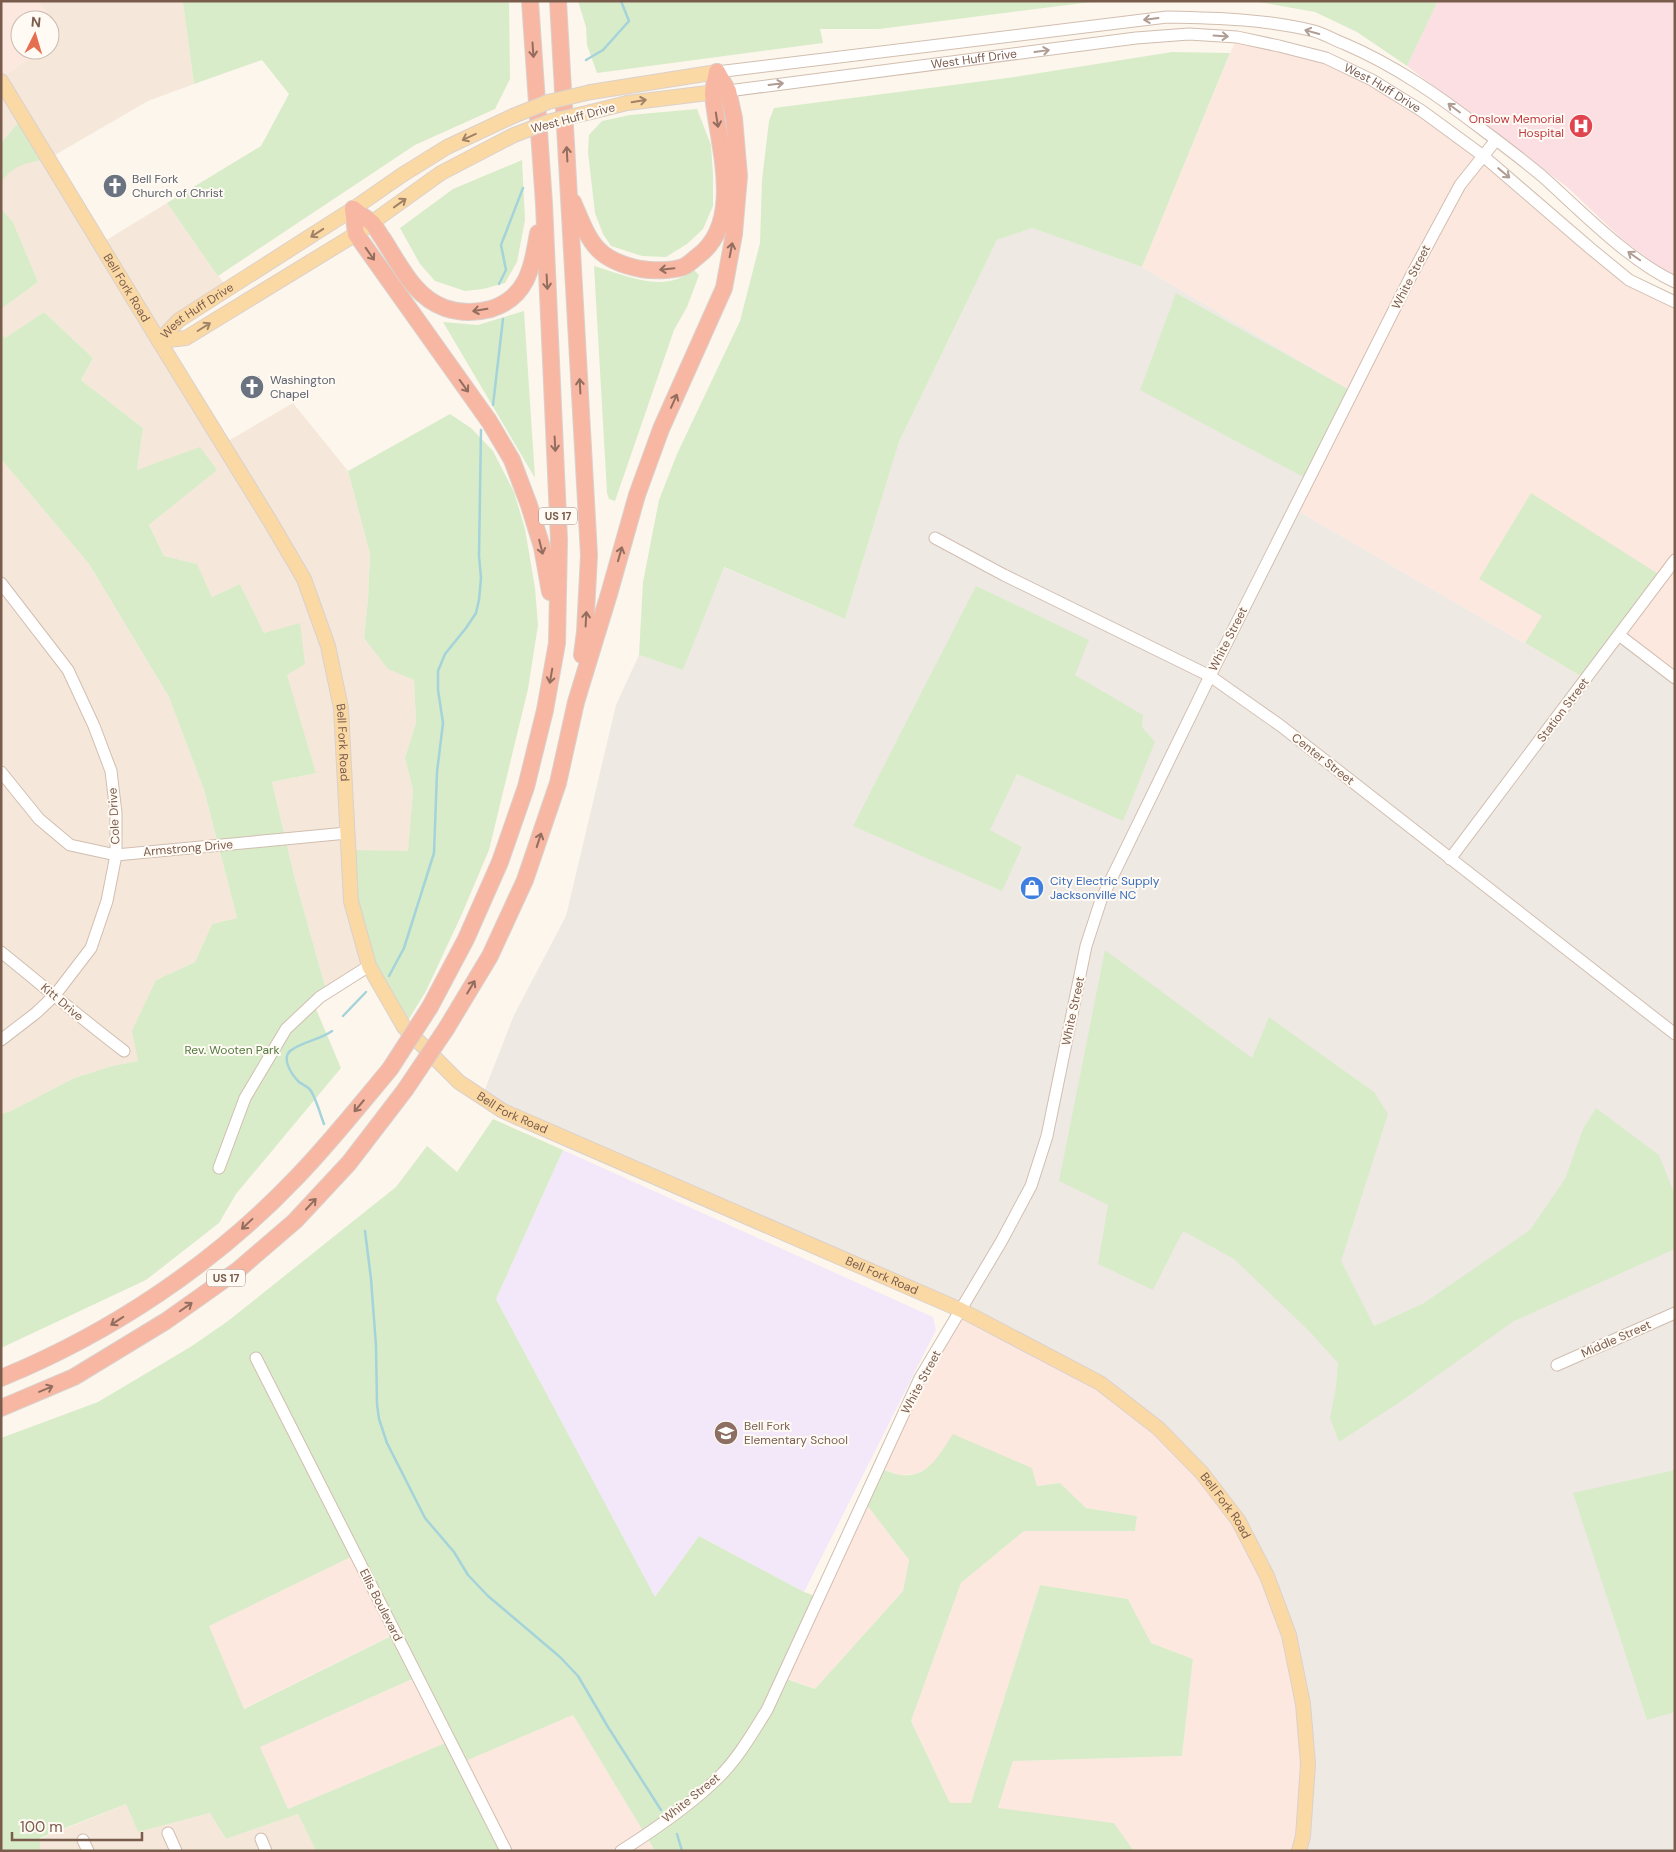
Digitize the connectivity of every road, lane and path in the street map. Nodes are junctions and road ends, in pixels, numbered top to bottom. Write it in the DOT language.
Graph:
graph roads {
  1 [pos="530,1"];
  2 [pos="558,1"];
  3 [pos="717,72"];
  4 [pos="1,81"];
  5 [pos="721,91"];
  6 [pos="1496,140"];
  7 [pos="1482,155"];
  8 [pos="569,190"];
  9 [pos="544,204"];
  10 [pos="353,209"];
  11 [pos="372,223"];
  12 [pos="356,234"];
  13 [pos="1675,282"];
  14 [pos="1675,302"];
  15 [pos="159,341"];
  16 [pos="935,538"];
  17 [pos="1675,560"];
  18 [pos="1,584"];
  19 [pos="1619,635"];
  20 [pos="556,643"];
  21 [pos="1210,676"];
  22 [pos="1675,678"];
  23 [pos="576,702"];
  24 [pos="1,772"];
  25 [pos="347,833"];
  26 [pos="116,854"];
  27 [pos="1450,859"];
  28 [pos="1,952"];
  29 [pos="369,966"];
  30 [pos="55,995"];
  31 [pos="1675,1034"];
  32 [pos="1,1040"];
  33 [pos="124,1051"];
  34 [pos="219,1168"];
  35 [pos="961,1310"];
  36 [pos="1675,1313"];
  37 [pos="256,1358"];
  38 [pos="1557,1365"];
  39 [pos="1,1378"];
  40 [pos="1,1408"];
  41 [pos="168,1833"];
  42 [pos="261,1839"];
  43 [pos="83,1840"];
  44 [pos="88,1851"];
  45 [pos="176,1851"];
  46 [pos="266,1851"];
  47 [pos="506,1851"];
  48 [pos="621,1851"];
  49 [pos="1299,1851"];
  1 -- 9 [label="highway, US 17, one-way"];
  8 -- 2 [label="highway, US 17, one-way"];
  3 -- 5 [label="highway"];
  6 -- 3 [label="street, West Huff Drive, one-way"];
  3 -- 10 [label="main road, West Huff Drive, one-way, bridge"];
  4 -- 15 [label="main road, Bell Fork Road"];
  5 -- 7 [label="street, West Huff Drive, one-way"];
  5 -- 8 [label="highway, one-way"];
  11 -- 5 [label="main road, West Huff Drive, one-way, bridge"];
  23 -- 5 [label="highway, one-way"];
  6 -- 7 [label="street, White Street"];
  13 -- 6 [label="street, West Huff Drive, one-way"];
  7 -- 14 [label="street, West Huff Drive, one-way"];
  7 -- 21 [label="street, White Street"];
  23 -- 8 [label="highway, US 17, one-way"];
  9 -- 11 [label="highway, one-way"];
  9 -- 20 [label="highway, US 17, one-way"];
  10 -- 11 [label="highway"];
  10 -- 12 [label="highway"];
  10 -- 15 [label="main road, West Huff Drive, one-way"];
  11 -- 12 [label="main road, West Huff Drive"];
  15 -- 12 [label="main road, West Huff Drive, one-way"];
  12 -- 20 [label="highway, one-way"];
  15 -- 25 [label="main road, Bell Fork Road"];
  16 -- 21 [label="street, Center Street"];
  17 -- 19 [label="street, Station Street"];
  18 -- 26 [label="street, Cole Drive"];
  19 -- 22 [label="street"];
  19 -- 27 [label="street, Station Street"];
  20 -- 39 [label="highway, US 17, one-way, bridge"];
  21 -- 27 [label="street, Center Street"];
  21 -- 35 [label="street, White Street"];
  40 -- 23 [label="highway, US 17, one-way, bridge"];
  24 -- 26 [label="street, Armstrong Drive"];
  25 -- 26 [label="street, Armstrong Drive"];
  25 -- 29 [label="main road, Bell Fork Road"];
  26 -- 30 [label="street, Cole Drive"];
  27 -- 31 [label="street, Center Street"];
  28 -- 30 [label="street, Kitt Drive"];
  29 -- 34 [label="street"];
  29 -- 35 [label="main road, Bell Fork Road"];
  30 -- 32 [label="street, Cole Drive"];
  30 -- 33 [label="street, Kitt Drive"];
  35 -- 48 [label="street, White Street"];
  35 -- 49 [label="main road, Bell Fork Road"];
  36 -- 38 [label="street, Middle Street"];
  37 -- 47 [label="street, Ellis Boulevard"];
  41 -- 45 [label="street"];
  42 -- 46 [label="street"];
  43 -- 44 [label="street"];
}
